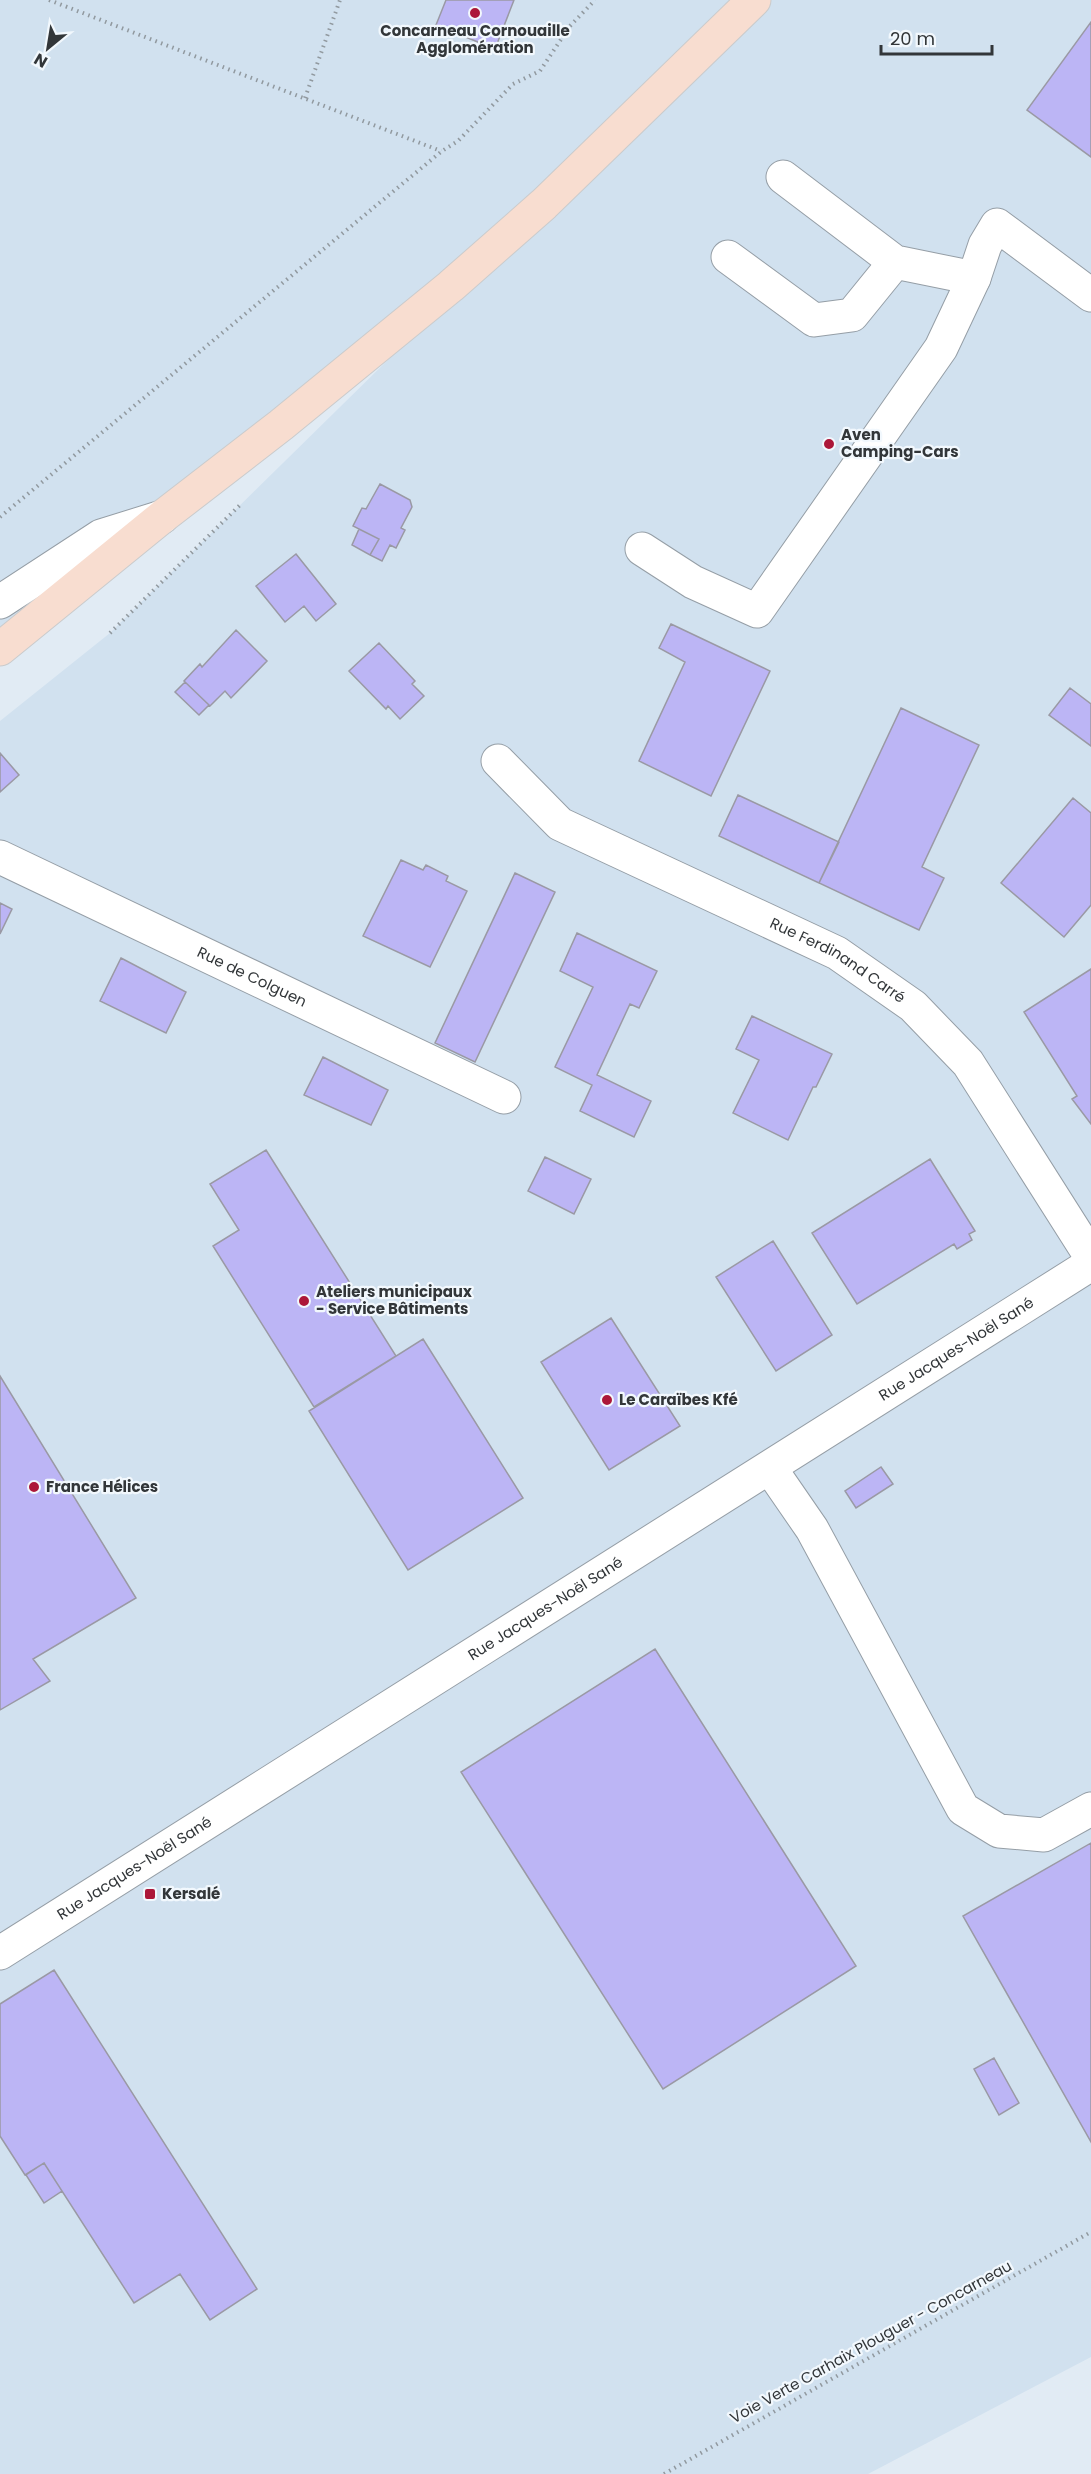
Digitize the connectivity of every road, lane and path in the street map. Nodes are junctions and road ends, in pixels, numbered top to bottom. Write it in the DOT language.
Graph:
graph roads {
  1 [pos="49,0"];
  2 [pos="340,0"];
  3 [pos="595,0"];
  4 [pos="754,0"];
  5 [pos="305,98"];
  6 [pos="442,151"];
  7 [pos="783,177"];
  8 [pos="728,257"];
  9 [pos="895,262"];
  10 [pos="974,278"];
  11 [pos="1091,296"];
  12 [pos="0,517"];
  13 [pos="162,517"];
  14 [pos="642,549"];
  15 [pos="0,602"];
  16 [pos="0,649"];
  17 [pos="498,760"];
  18 [pos="0,857"];
  19 [pos="504,1096"];
  20 [pos="1091,1257"];
  21 [pos="1091,1264"];
  22 [pos="770,1468"];
  23 [pos="1091,1809"];
  24 [pos="0,1953"];
  25 [pos="1091,2232"];
  26 [pos="664,2474"];
  1 -- 5 [label="path"];
  2 -- 5 [label="path"];
  3 -- 6 [label="path"];
  4 -- 13 [label="main road"];
  5 -- 6 [label="path"];
  6 -- 12 [label="path"];
  7 -- 9 [label="street"];
  8 -- 9 [label="street"];
  9 -- 10 [label="street"];
  10 -- 11 [label="street"];
  10 -- 14 [label="street"];
  13 -- 15 [label="street"];
  13 -- 16 [label="main road"];
  17 -- 20 [label="street, Rue Ferdinand Carré"];
  18 -- 19 [label="street, Rue de Colguen"];
  21 -- 22 [label="street, Rue Jacques-Noël Sané"];
  22 -- 23 [label="street"];
  22 -- 24 [label="street, Rue Jacques-Noël Sané"];
  25 -- 26 [label="path, Voie Verte Carhaix Plouguer - Concarneau"];
}
